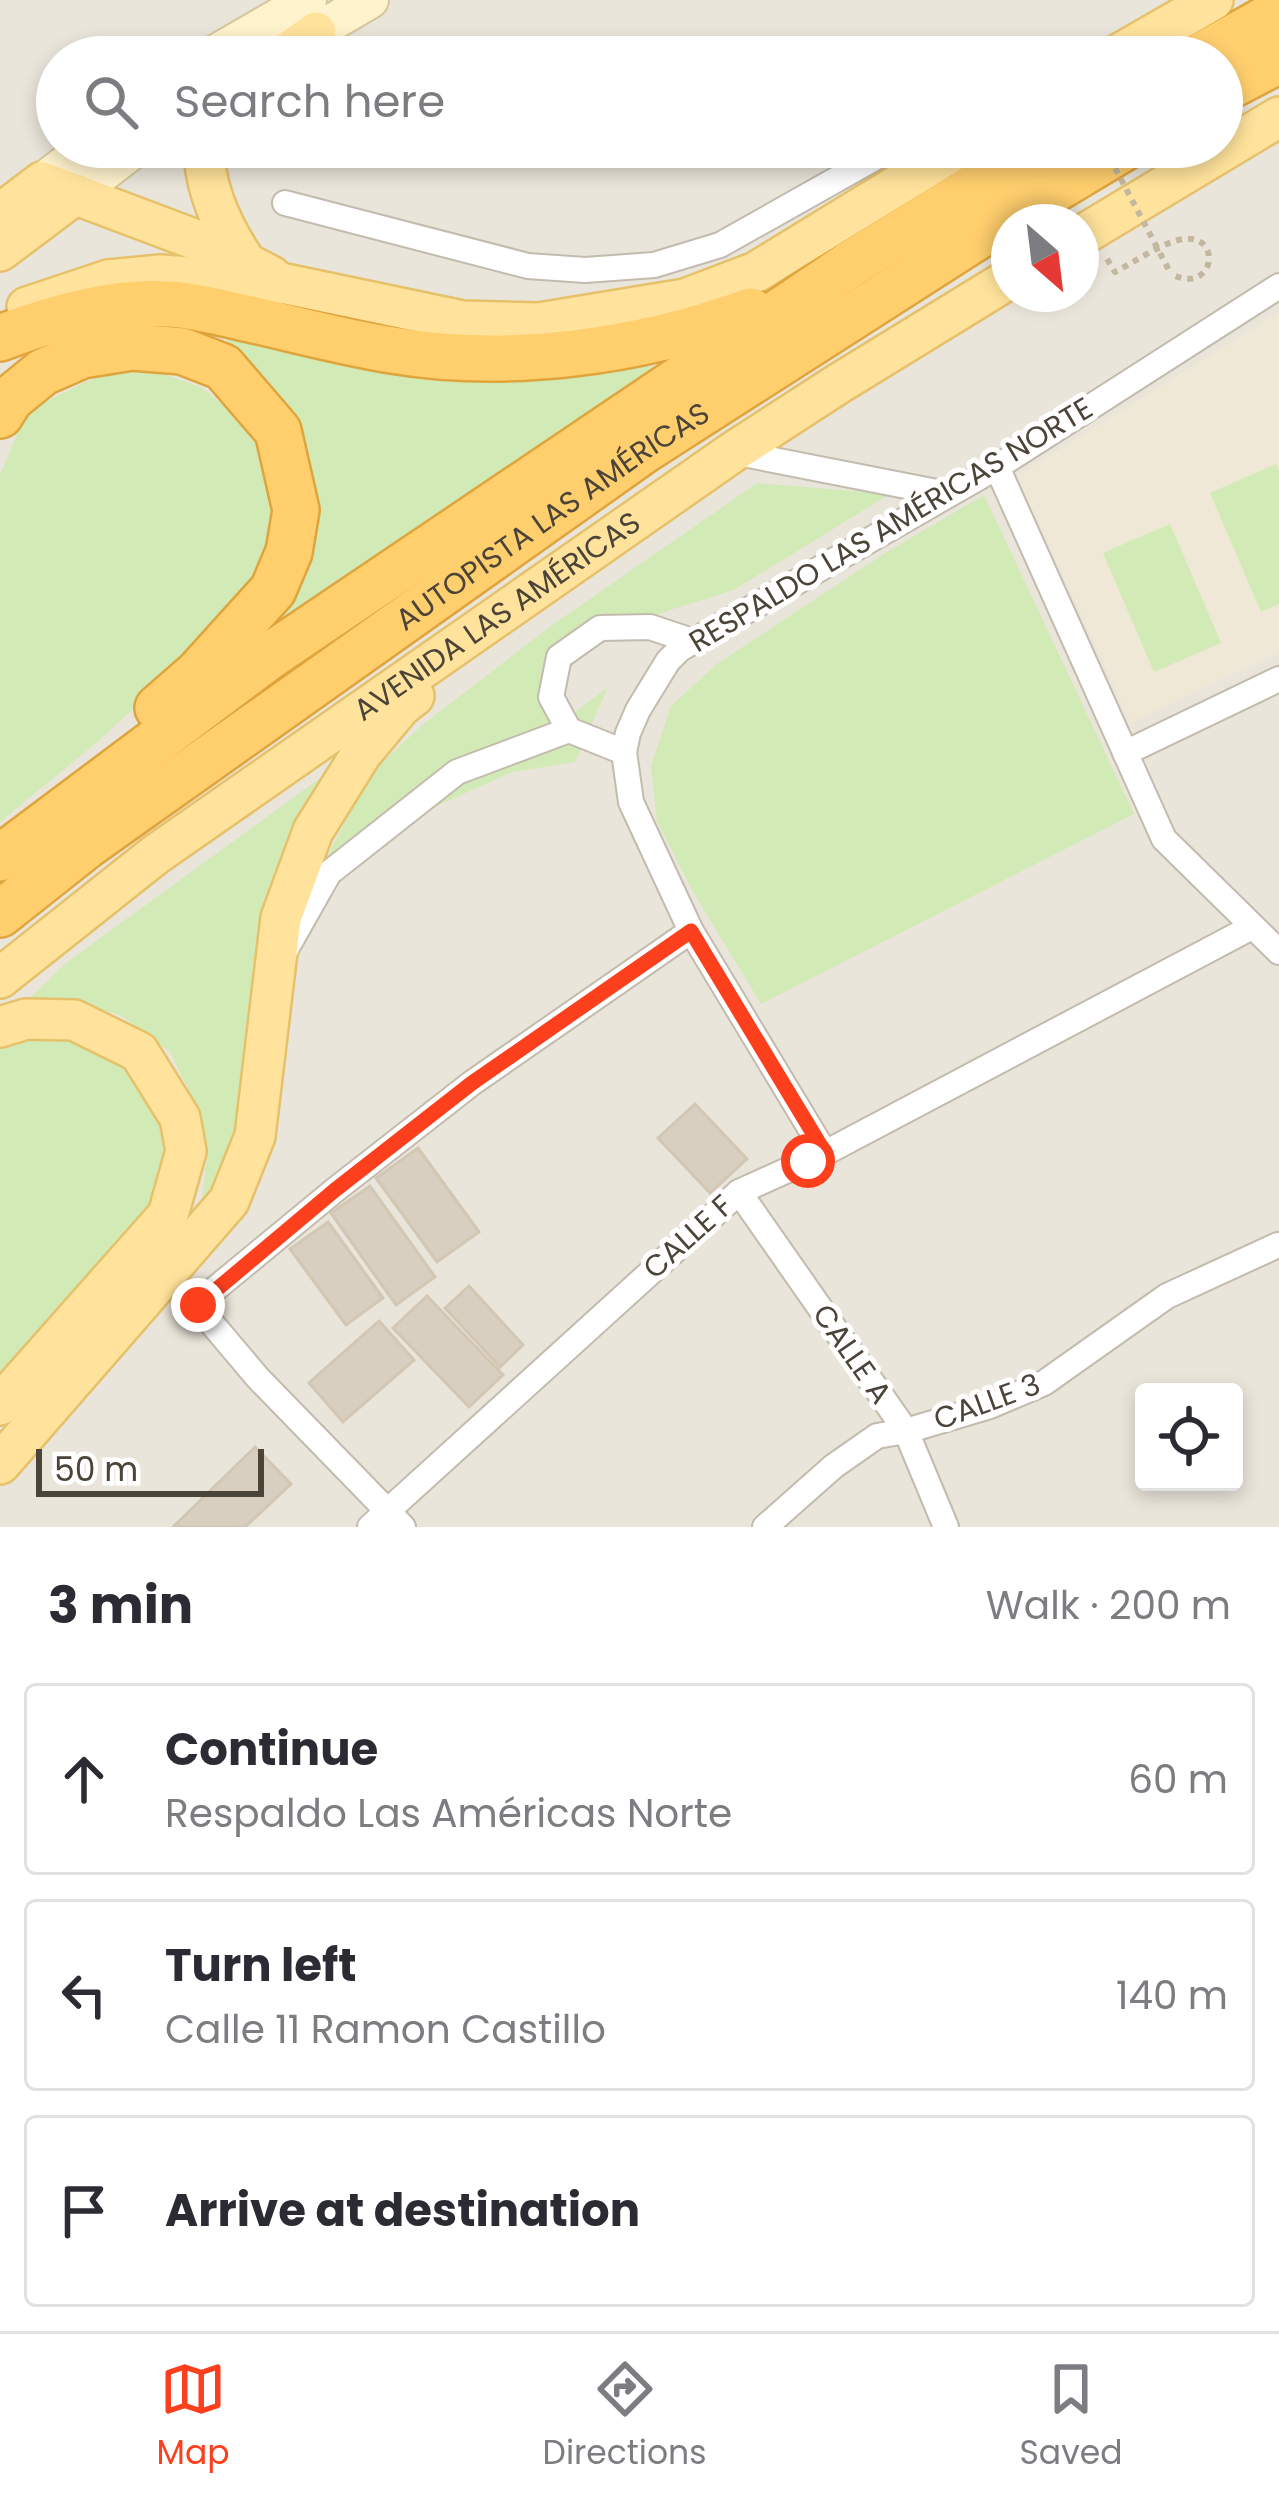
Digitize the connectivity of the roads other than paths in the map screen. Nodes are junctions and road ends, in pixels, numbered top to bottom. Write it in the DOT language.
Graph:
graph roads {
  1 [pos="370,0"];
  2 [pos="1213,0"];
  3 [pos="1279,12"];
  4 [pos="312,16"];
  5 [pos="262,36"];
  6 [pos="1150,36"];
  7 [pos="1236,36"];
  8 [pos="1279,60"];
  9 [pos="1243,80"];
  10 [pos="1279,117"];
  11 [pos="1243,139"];
  12 [pos="73,168"];
  13 [pos="97,168"];
  14 [pos="204,168"];
  15 [pos="857,168"];
  16 [pos="927,168"];
  17 [pos="1006,168"];
  18 [pos="1090,168"];
  19 [pos="1194,168"];
  20 [pos="59,188"];
  21 [pos="285,203"];
  22 [pos="0,214"];
  23 [pos="1099,225"];
  24 [pos="0,251"];
  25 [pos="245,261"];
  26 [pos="852,263"];
  27 [pos="286,284"];
  28 [pos="1279,286"];
  29 [pos="991,290"];
  30 [pos="0,322"];
  31 [pos="0,338"];
  32 [pos="0,415"];
  33 [pos="733,452"];
  34 [pos="997,467"];
  35 [pos="947,494"];
  36 [pos="617,533"];
  37 [pos="692,641"];
  38 [pos="1279,679"];
  39 [pos="569,730"];
  40 [pos="624,752"];
  41 [pos="1125,753"];
  42 [pos="0,844"];
  43 [pos="0,858"];
  44 [pos="0,914"];
  45 [pos="1252,927"];
  46 [pos="691,931"];
  47 [pos="1279,952"];
  48 [pos="275,968"];
  49 [pos="0,978"];
  50 [pos="0,1027"];
  51 [pos="825,1153"];
  52 [pos="739,1192"];
  53 [pos="1278,1245"];
  54 [pos="0,1405"];
  55 [pos="906,1431"];
  56 [pos="0,1464"];
  57 [pos="387,1522"];
  58 [pos="765,1527"];
  59 [pos="946,1527"];
  1 -- 4 [label="main road"];
  2 -- 6 [label="main road"];
  3 -- 7 [label="highway"];
  4 -- 5 [label="main road"];
  8 -- 9 [label="highway"];
  10 -- 11 [label="main road"];
  12 -- 20 [label="main road"];
  13 -- 20 [label="main road"];
  14 -- 25 [label="main road"];
  15 -- 21 [label="street"];
  16 -- 27 [label="main road"];
  17 -- 26 [label="highway, AUTOPISTA LAS AMÉRICAS"];
  18 -- 44 [label="highway, AUTOPISTA LAS AMÉRICAS"];
  19 -- 23 [label="main road"];
  20 -- 22 [label="main road"];
  20 -- 24 [label="main road"];
  20 -- 25 [label="main road"];
  25 -- 27 [label="main road"];
  26 -- 31 [label="highway"];
  26 -- 43 [label="highway, AUTOPISTA LAS AMÉRICAS"];
  27 -- 30 [label="main road"];
  28 -- 34 [label="street, RESPALDO LAS AMÉRICAS NORTE"];
  29 -- 33 [label="main road, AVENIDA LAS AMÉRICAS"];
  32 -- 42 [label="highway"];
  33 -- 35 [label="street"];
  33 -- 36 [label="main road, AVENIDA LAS AMÉRICAS"];
  34 -- 35 [label="street, RESPALDO LAS AMÉRICAS NORTE"];
  34 -- 41 [label="street"];
  35 -- 37 [label="street, RESPALDO LAS AMÉRICAS NORTE"];
  36 -- 48 [label="main road"];
  36 -- 49 [label="main road, AVENIDA LAS AMÉRICAS"];
  37 -- 39 [label="street"];
  37 -- 40 [label="street, RESPALDO LAS AMÉRICAS NORTE"];
  38 -- 41 [label="street"];
  39 -- 40 [label="street"];
  39 -- 48 [label="street"];
  40 -- 46 [label="street"];
  41 -- 45 [label="street"];
  45 -- 47 [label="street"];
  45 -- 51 [label="street, CALLE F"];
  46 -- 51 [label="street"];
  46 -- 57 [label="street"];
  48 -- 56 [label="main road"];
  50 -- 54 [label="main road"];
  51 -- 52 [label="street, CALLE F"];
  52 -- 55 [label="street, CALLE A"];
  52 -- 57 [label="street, CALLE F"];
  53 -- 55 [label="street, CALLE 3"];
  55 -- 58 [label="street, CALLE 3"];
  55 -- 59 [label="street, CALLE A"];
}
